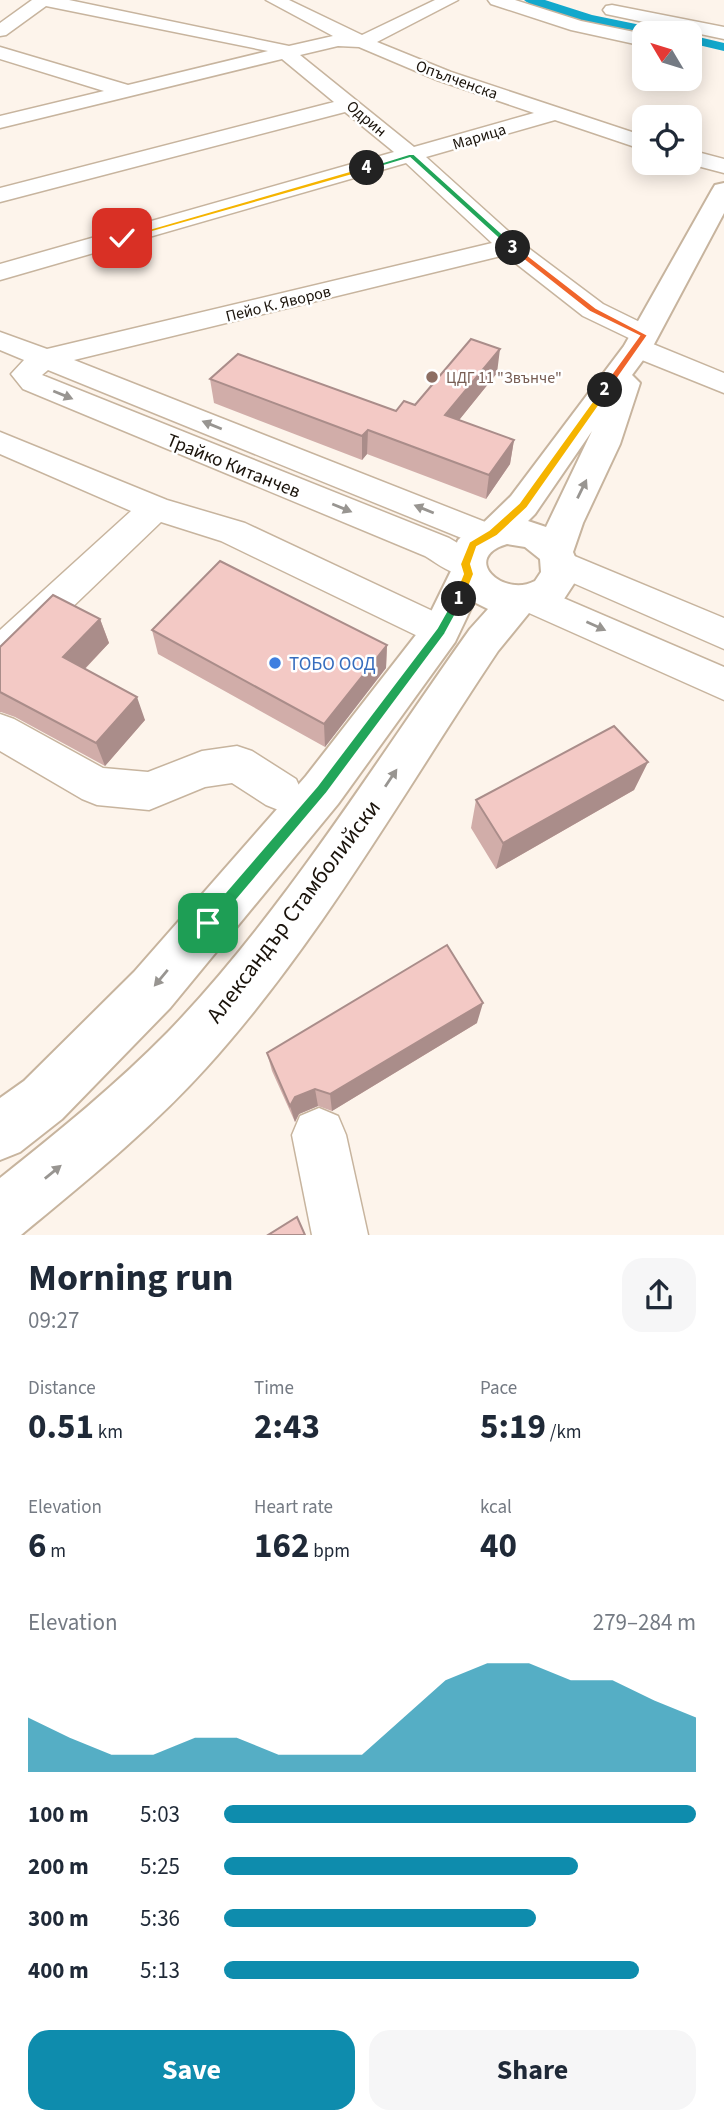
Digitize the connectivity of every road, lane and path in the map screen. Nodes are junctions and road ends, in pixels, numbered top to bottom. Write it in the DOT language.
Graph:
graph roads {
  1 [pos="43,0"];
  2 [pos="275,0"];
  3 [pos="449,0"];
  4 [pos="497,0"];
  5 [pos="589,3"];
  6 [pos="0,31"];
  7 [pos="724,33"];
  8 [pos="632,37"];
  9 [pos="362,42"];
  10 [pos="0,53"];
  11 [pos="288,53"];
  12 [pos="128,92"];
  13 [pos="350,104"];
  14 [pos="554,114"];
  15 [pos="0,122"];
  16 [pos="632,139"];
  17 [pos="412,156"];
  18 [pos="702,160"];
  19 [pos="724,166"];
  20 [pos="724,190"];
  21 [pos="0,195"];
  22 [pos="510,246"];
  23 [pos="0,272"];
  24 [pos="0,340"];
  25 [pos="640,342"];
  26 [pos="24,372"];
  27 [pos="724,384"];
  28 [pos="0,442"];
  29 [pos="155,508"];
  30 [pos="478,552"];
  31 [pos="558,557"];
  32 [pos="525,600"];
  33 [pos="441,631"];
  34 [pos="724,634"];
  35 [pos="0,653"];
  36 [pos="724,684"];
  37 [pos="0,731"];
  38 [pos="281,792"];
  39 [pos="0,1132"];
  40 [pos="319,1135"];
  41 [pos="0,1215"];
  42 [pos="340,1235"];
  1 -- 6 [label="street"];
  1 -- 11 [label="street"];
  2 -- 9 [label="street, Опълченска"];
  3 -- 9 [label="street"];
  4 -- 8 [label="street"];
  5 -- 7 [label="street"];
  9 -- 11 [label="street"];
  9 -- 14 [label="street, Опълченска"];
  10 -- 12 [label="street"];
  11 -- 12 [label="street"];
  11 -- 13 [label="street, Одрин"];
  12 -- 15 [label="street"];
  13 -- 17 [label="street, Одрин"];
  13 -- 21 [label="street"];
  14 -- 16 [label="street, Опълченска"];
  14 -- 17 [label="street, Марица"];
  17 -- 22 [label="street, Одрин"];
  17 -- 23 [label="street, Марица"];
  18 -- 19 [label="street"];
  20 -- 25 [label="main road, Александър Стамболийски"];
  22 -- 25 [label="street, Одрин"];
  22 -- 26 [label="street, Пейо К. Яворов"];
  24 -- 26 [label="street, Трайко Китанчев"];
  25 -- 27 [label="street, Одрин"];
  25 -- 30 [label="main road, Александър Стамболийски"];
  31 -- 25 [label="main road, Александър Стамболийски, one-way"];
  26 -- 30 [label="street, Трайко Китанчев"];
  28 -- 29 [label="street"];
  29 -- 33 [label="street"];
  29 -- 35 [label="street"];
  30 -- 31 [label="main road"];
  30 -- 32 [label="main road"];
  30 -- 33 [label="main road, Александър Стамболийски"];
  31 -- 32 [label="main road, Александър Стамболийски"];
  31 -- 34 [label="street"];
  32 -- 36 [label="street, one-way"];
  41 -- 32 [label="main road, Александър Стамболийски, one-way"];
  33 -- 39 [label="main road, Александър Стамболийски, one-way"];
  37 -- 38 [label="street"];
  40 -- 42 [label="street"];
}
